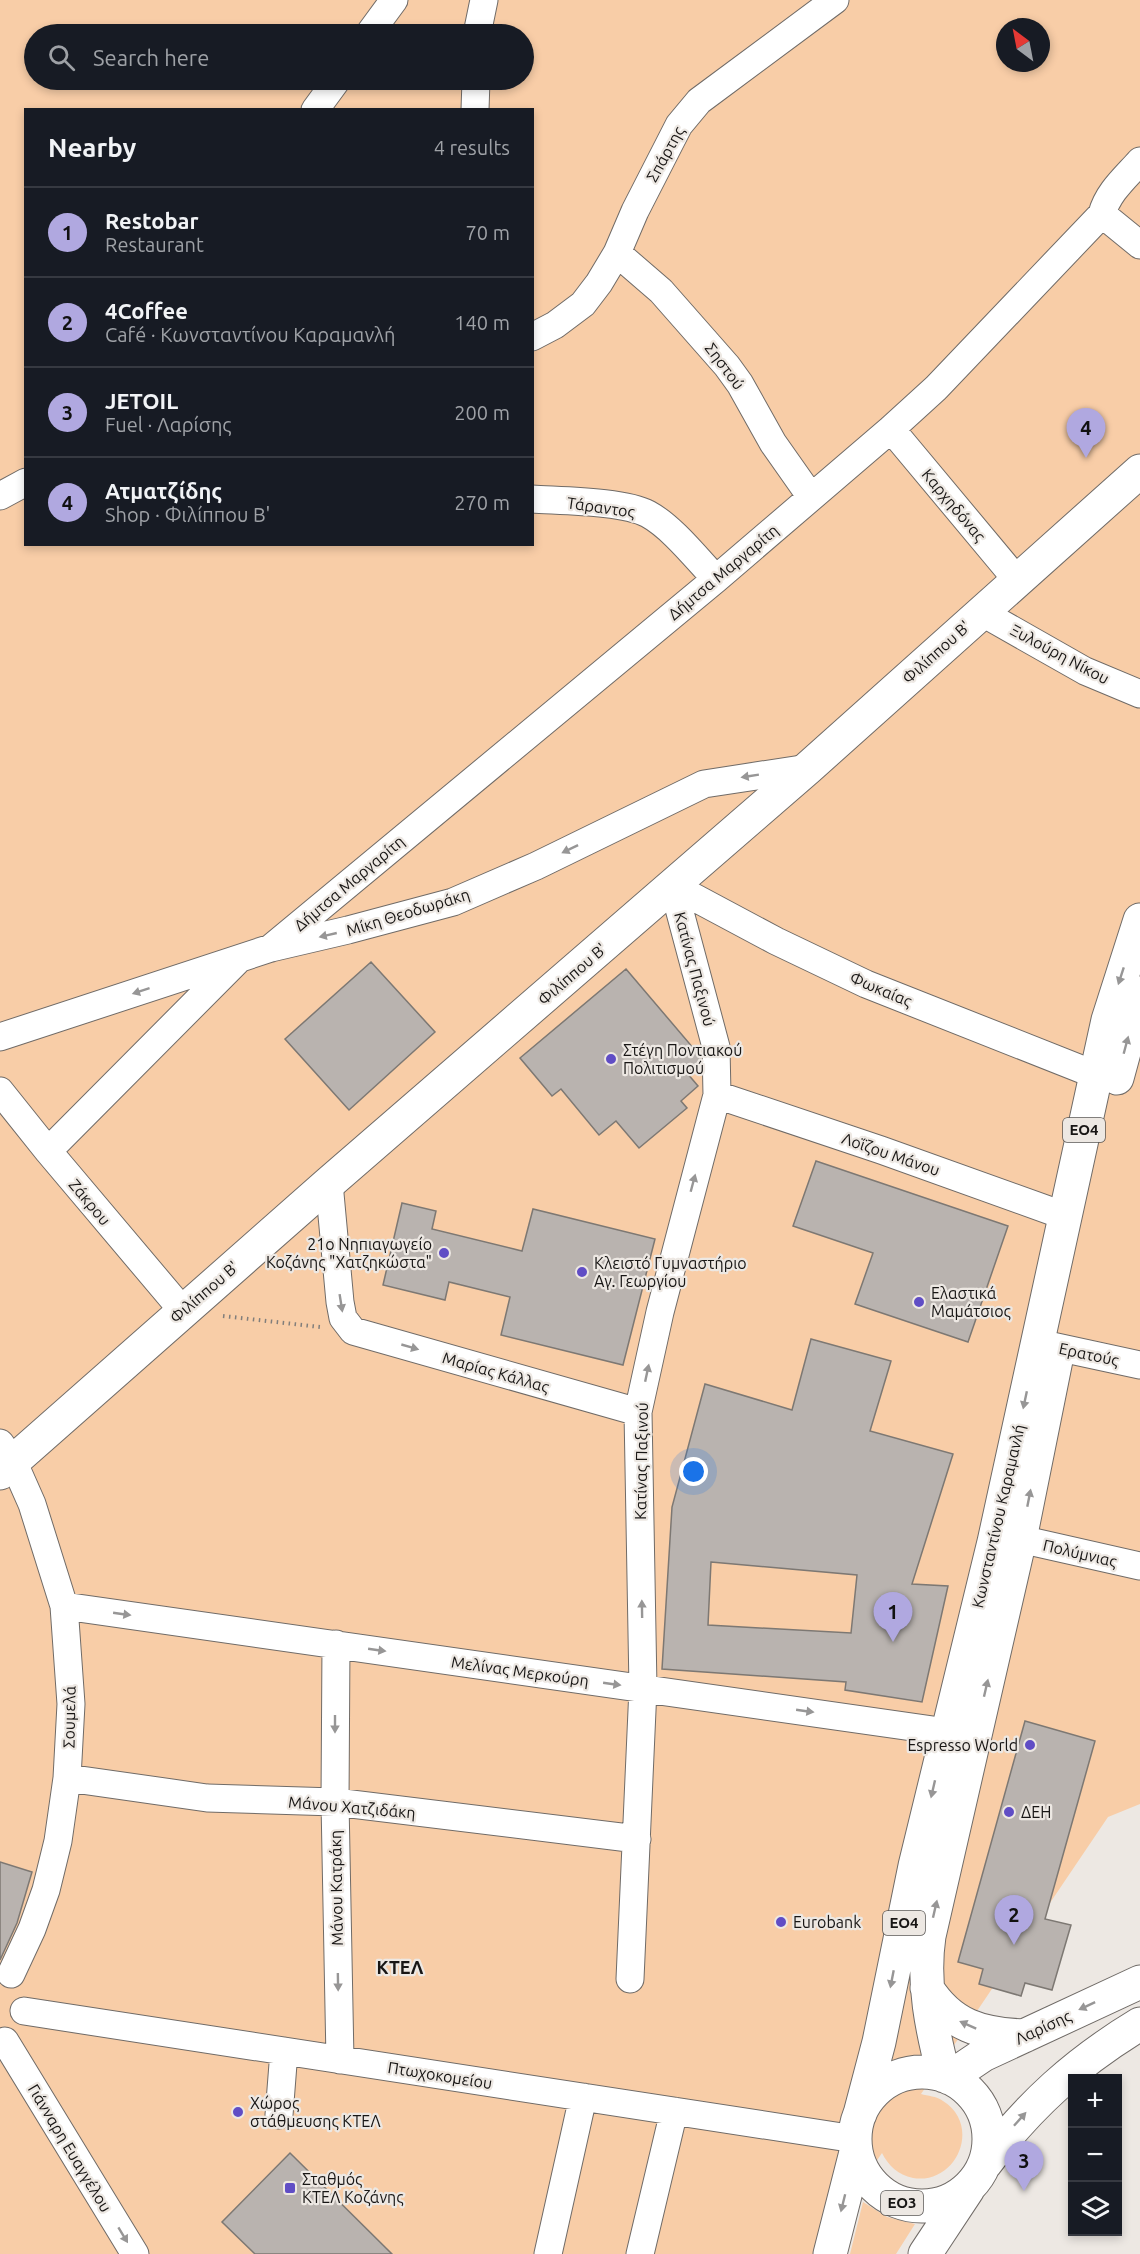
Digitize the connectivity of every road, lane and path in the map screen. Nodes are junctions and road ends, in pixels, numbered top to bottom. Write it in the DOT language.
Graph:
graph roads {
  1 [pos="394,0"];
  2 [pos="484,0"];
  3 [pos="835,0"];
  4 [pos="376,24"];
  5 [pos="479,24"];
  6 [pos="330,90"];
  7 [pos="476,90"];
  8 [pos="316,108"];
  9 [pos="475,108"];
  10 [pos="1140,161"];
  11 [pos="1102,214"];
  12 [pos="1140,245"];
  13 [pos="617,253"];
  14 [pos="534,336"];
  15 [pos="891,429"];
  16 [pos="1140,471"];
  17 [pos="24,483"];
  18 [pos="0,496"];
  19 [pos="811,497"];
  20 [pos="534,499"];
  21 [pos="716,579"];
  22 [pos="1017,580"];
  23 [pos="981,612"];
  24 [pos="1140,694"];
  25 [pos="808,768"];
  26 [pos="673,886"];
  27 [pos="1140,920"];
  28 [pos="271,948"];
  29 [pos="240,958"];
  30 [pos="1140,993"];
  31 [pos="0,1037"];
  32 [pos="1096,1075"];
  33 [pos="0,1091"];
  34 [pos="717,1095"];
  35 [pos="48,1151"];
  36 [pos="329,1182"];
  37 [pos="1065,1215"];
  38 [pos="183,1311"];
  39 [pos="353,1331"];
  40 [pos="1048,1345"];
  41 [pos="1140,1365"];
  42 [pos="639,1412"];
  43 [pos="4,1459"];
  44 [pos="1020,1539"];
  45 [pos="1140,1566"];
  46 [pos="64,1606"];
  47 [pos="336,1644"];
  48 [pos="643,1688"];
  49 [pos="960,1738"];
  50 [pos="67,1778"];
  51 [pos="335,1802"];
  52 [pos="637,1839"];
  53 [pos="6,1970"];
  54 [pos="630,1979"];
  55 [pos="1140,1982"];
  56 [pos="927,1988"];
  57 [pos="24,2011"];
  58 [pos="1140,2024"];
  59 [pos="1024,2036"];
  60 [pos="2,2042"];
  61 [pos="284,2051"];
  62 [pos="340,2060"];
  63 [pos="946,2077"];
  64 [pos="583,2097"];
  65 [pos="674,2111"];
  66 [pos="279,2115"];
  67 [pos="857,2135"];
  68 [pos="976,2176"];
  69 [pos="135,2254"];
  70 [pos="548,2254"];
  71 [pos="640,2254"];
  72 [pos="830,2254"];
  73 [pos="925,2254"];
  1 -- 4 [label="street"];
  2 -- 5 [label="street"];
  3 -- 13 [label="street, Σπάρτης"];
  6 -- 8 [label="street"];
  7 -- 9 [label="street"];
  10 -- 11 [label="street, Δήμτσα Μαργαρίτη"];
  11 -- 12 [label="street"];
  11 -- 15 [label="street, Δήμτσα Μαργαρίτη"];
  13 -- 14 [label="street, Σπάρτης"];
  13 -- 19 [label="street, Σηστού"];
  15 -- 19 [label="street, Δήμτσα Μαργαρίτη"];
  15 -- 22 [label="street, Καρχηδόνας"];
  16 -- 22 [label="main road, Φιλίππου Β'"];
  17 -- 18 [label="street"];
  19 -- 21 [label="street, Δήμτσα Μαργαρίτη"];
  20 -- 21 [label="street, Τάραντος"];
  21 -- 28 [label="street, Δήμτσα Μαργαρίτη"];
  22 -- 23 [label="main road, Φιλίππου Β'"];
  23 -- 24 [label="street, Ξυλούρη Νίκου"];
  23 -- 25 [label="main road, Φιλίππου Β'"];
  25 -- 26 [label="main road, Φιλίππου Β'"];
  25 -- 28 [label="street, Μίκη Θεοδωράκη, one-way"];
  26 -- 32 [label="street, Φωκαίας"];
  26 -- 34 [label="street, Κατίνας Παξινού"];
  26 -- 36 [label="main road, Φιλίππου Β'"];
  27 -- 32 [label="main road, Κωνσταντίνου Καραμανλή / ΕΟ4, one-way"];
  28 -- 29 [label="street, Μίκη Θεοδωράκη"];
  29 -- 31 [label="street, Μίκη Θεοδωράκη, one-way"];
  29 -- 35 [label="street"];
  40 -- 30 [label="main road, Κωνσταντίνου Καραμανλή / ΕΟ4, one-way"];
  32 -- 37 [label="main road, Κωνσταντίνου Καραμανλή / ΕΟ4"];
  33 -- 35 [label="street, Ζάκρου"];
  34 -- 37 [label="street, Λοΐζου Μάνου"];
  42 -- 34 [label="street, Κατίνας Παξινού, one-way"];
  35 -- 38 [label="street, Ζάκρου"];
  36 -- 38 [label="main road, Φιλίππου Β'"];
  36 -- 39 [label="street, one-way"];
  37 -- 40 [label="main road, Κωνσταντίνου Καραμανλή / ΕΟ4"];
  38 -- 39 [label="path"];
  38 -- 43 [label="main road, Φιλίππου Β'"];
  39 -- 42 [label="street, Μαρίας Κάλλας, one-way"];
  40 -- 41 [label="street, Ερατούς"];
  44 -- 40 [label="main road, Κωνσταντίνου Καραμανλή / ΕΟ4, one-way"];
  40 -- 49 [label="main road, Κωνσταντίνου Καραμανλή / ΕΟ4, one-way"];
  48 -- 42 [label="street, Κατίνας Παξινού, one-way"];
  43 -- 46 [label="street, Σουμελά"];
  44 -- 45 [label="street, Πολύμνιας"];
  49 -- 44 [label="main road, Κωνσταντίνου Καραμανλή / ΕΟ4, one-way"];
  46 -- 47 [label="street, Μελίνας Μερκούρη, one-way"];
  46 -- 50 [label="street, Σουμελά"];
  47 -- 48 [label="street, Μελίνας Μερκούρη, one-way"];
  47 -- 51 [label="street, Μάνου Κατράκη, one-way"];
  48 -- 49 [label="street, Μελίνας Μερκούρη, one-way"];
  48 -- 52 [label="street, Κατίνας Παξινού"];
  56 -- 49 [label="main road, Κωνσταντίνου Καραμανλή / ΕΟ4, one-way"];
  49 -- 67 [label="main road, Κωνσταντίνου Καραμανλή / ΕΟ4, one-way"];
  50 -- 51 [label="street, Μάνου Χατζιδάκη"];
  50 -- 53 [label="street, Σουμελά"];
  51 -- 52 [label="street, Μάνου Χατζιδάκη"];
  51 -- 62 [label="street, Μάνου Κατράκη, one-way"];
  52 -- 54 [label="street, Κατίνας Παξινού"];
  53 -- 57 [label="street"];
  55 -- 59 [label="main road, Λαρίσης, one-way"];
  59 -- 56 [label="main road, one-way"];
  56 -- 63 [label="main road, Κωνσταντίνου Καραμανλή / ΕΟ4"];
  57 -- 60 [label="street"];
  57 -- 61 [label="street, Πτωχοκομείου"];
  68 -- 58 [label="main road, ΕΟ3, one-way"];
  59 -- 63 [label="main road, Λαρίσης"];
  60 -- 69 [label="street, Γιάνναρη Ευαγγέλου, one-way"];
  61 -- 62 [label="street, Πτωχοκομείου"];
  61 -- 66 [label="street"];
  62 -- 64 [label="street, Πτωχοκομείου"];
  63 -- 67 [label="main road"];
  63 -- 68 [label="main road, ΕΟ3"];
  64 -- 65 [label="street, Πτωχοκομείου"];
  64 -- 70 [label="street"];
  65 -- 67 [label="street, Πτωχοκομείου"];
  65 -- 71 [label="street"];
  67 -- 68 [label="main road, ΕΟ3"];
  67 -- 72 [label="main road, Κωνσταντίνου Καραμανλή, one-way"];
  68 -- 73 [label="main road, ΕΟ3"];
}
